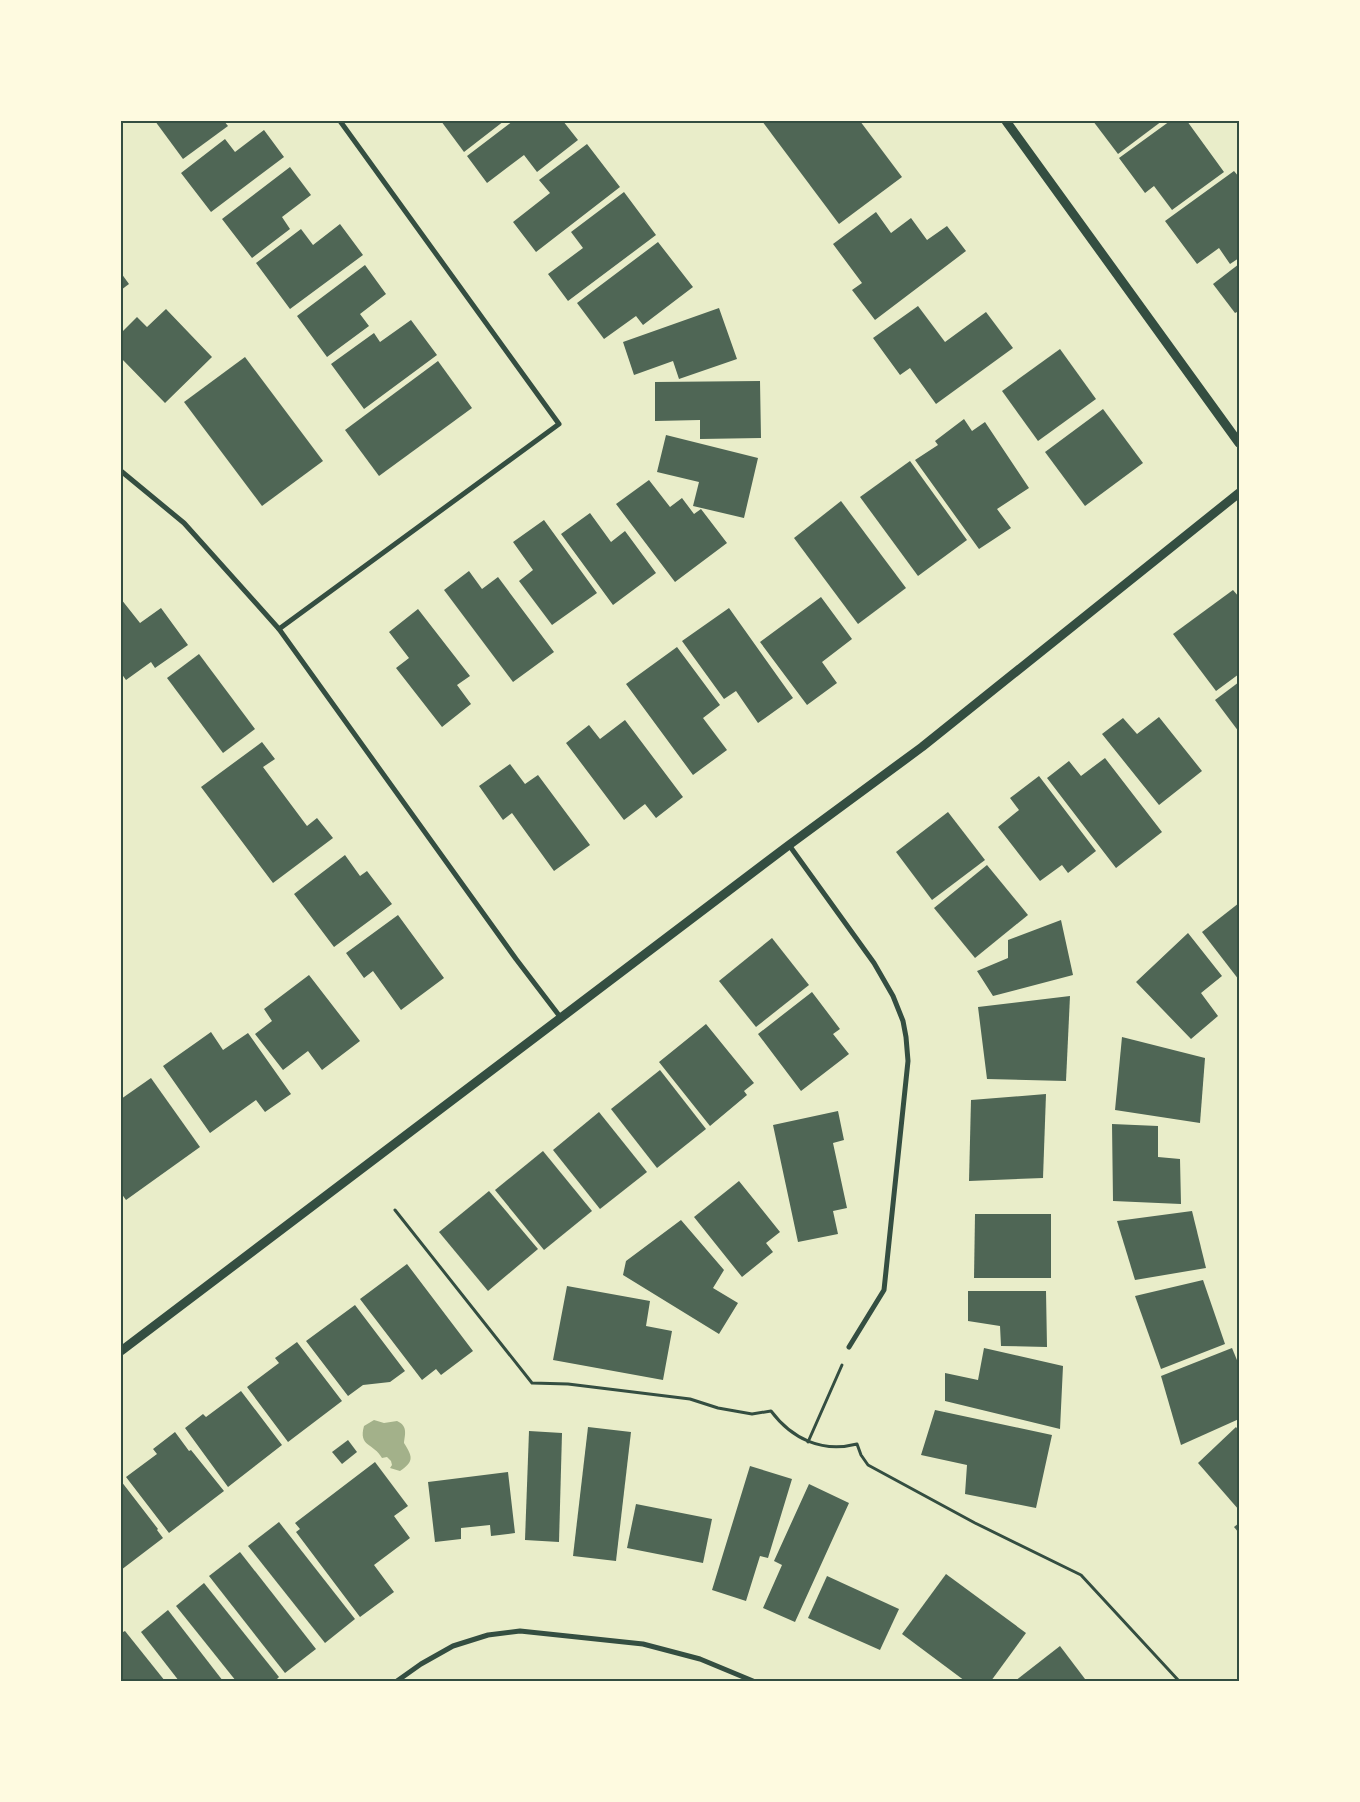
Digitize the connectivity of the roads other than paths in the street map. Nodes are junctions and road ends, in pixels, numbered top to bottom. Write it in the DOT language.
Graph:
graph roads {
  1 [pos="340,121"];
  2 [pos="1006,121"];
  3 [pos="1239,443"];
  4 [pos="121,471"];
  5 [pos="1239,493"];
  6 [pos="280,629"];
  7 [pos="789,845"];
  8 [pos="561,1018"];
  9 [pos="849,1347"];
  10 [pos="121,1351"];
  11 [pos="397,1681"];
  12 [pos="753,1681"];
  1 -- 6 [label="street"];
  2 -- 3 [label="street"];
  4 -- 6 [label="street"];
  5 -- 7 [label="street"];
  6 -- 8 [label="street"];
  7 -- 8 [label="street"];
  7 -- 9 [label="street"];
  8 -- 10 [label="street"];
  11 -- 12 [label="street"];
}
